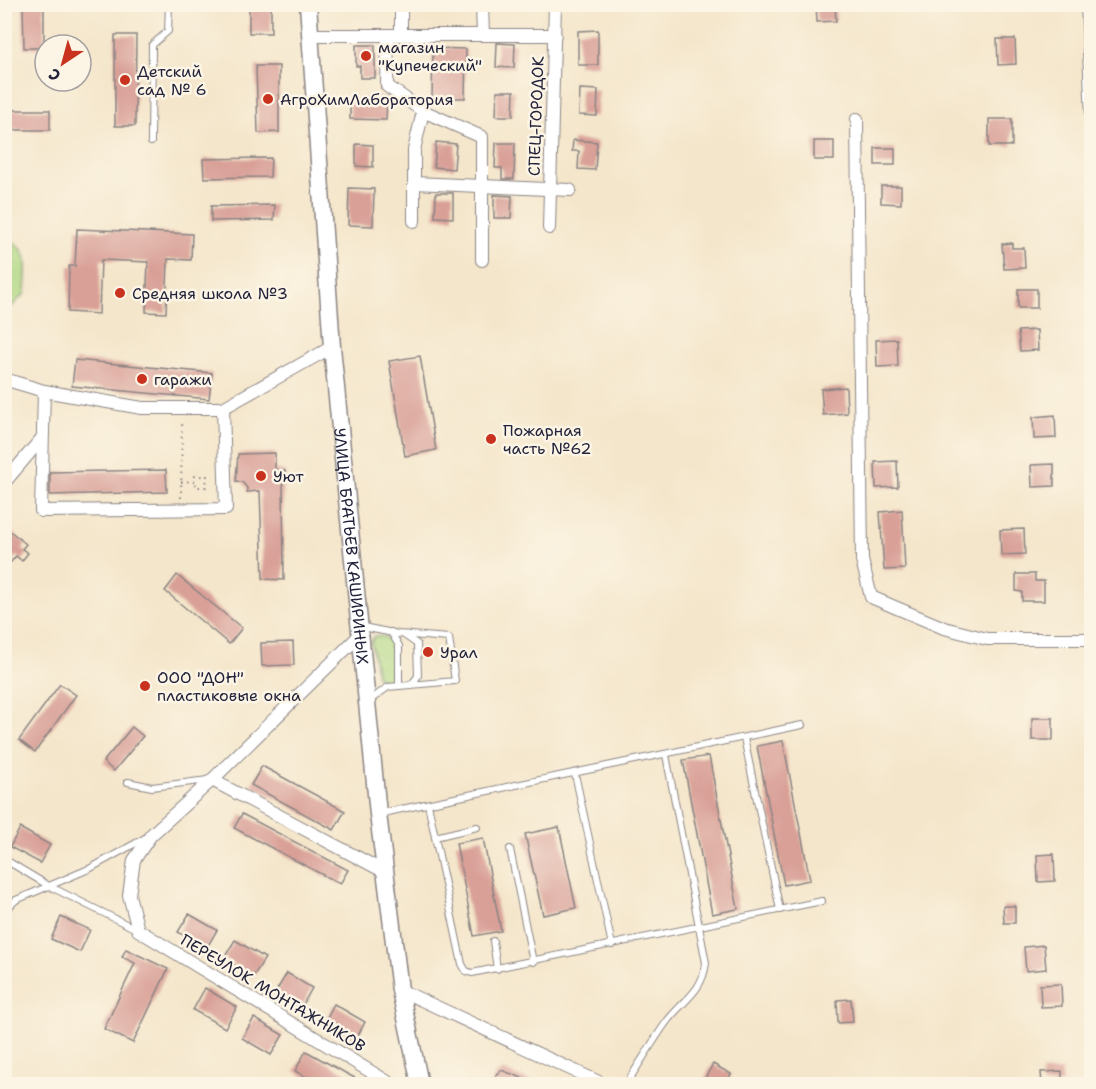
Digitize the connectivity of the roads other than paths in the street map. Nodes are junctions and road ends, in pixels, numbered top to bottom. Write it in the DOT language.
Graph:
graph roads {
  1 [pos="169,4"];
  2 [pos="308,4"];
  3 [pos="401,4"];
  4 [pos="482,4"];
  5 [pos="555,4"];
  6 [pos="1087,4"];
  7 [pos="555,34"];
  8 [pos="310,35"];
  9 [pos="388,35"];
  10 [pos="402,35"];
  11 [pos="483,35"];
  12 [pos="423,111"];
  13 [pos="857,119"];
  14 [pos="1092,119"];
  15 [pos="151,142"];
  16 [pos="414,183"];
  17 [pos="482,186"];
  18 [pos="550,190"];
  19 [pos="570,190"];
  20 [pos="414,221"];
  21 [pos="549,228"];
  22 [pos="482,260"];
  23 [pos="332,347"];
  24 [pos="4,379"];
  25 [pos="44,391"];
  26 [pos="223,408"];
  27 [pos="42,438"];
  28 [pos="4,483"];
  29 [pos="359,631"];
  30 [pos="391,632"];
  31 [pos="404,634"];
  32 [pos="1092,639"];
  33 [pos="411,685"];
  34 [pos="399,686"];
  35 [pos="366,703"];
  36 [pos="802,725"];
  37 [pos="744,738"];
  38 [pos="666,755"];
  39 [pos="574,774"];
  40 [pos="212,780"];
  41 [pos="128,782"];
  42 [pos="428,804"];
  43 [pos="378,814"];
  44 [pos="477,827"];
  45 [pos="151,835"];
  46 [pos="435,837"];
  47 [pos="510,849"];
  48 [pos="4,859"];
  49 [pos="384,872"];
  50 [pos="49,886"];
  51 [pos="822,901"];
  52 [pos="780,910"];
  53 [pos="4,912"];
  54 [pos="701,927"];
  55 [pos="138,930"];
  56 [pos="493,941"];
  57 [pos="612,945"];
  58 [pos="533,962"];
  59 [pos="497,969"];
  60 [pos="400,990"];
  61 [pos="4,998"];
  62 [pos="4,1020"];
  63 [pos="391,1084"];
  64 [pos="420,1084"];
  65 [pos="603,1084"];
  66 [pos="626,1084"];
  1 -- 15 [label="lane"];
  2 -- 8 [label="main road, УЛИЦА БРАТЬЕВ КАШИРИНЫХ"];
  3 -- 10 [label="street"];
  4 -- 11 [label="street"];
  5 -- 7 [label="street, СПЕЦ-ГОРОДОК"];
  6 -- 14 [label="street"];
  7 -- 11 [label="street"];
  7 -- 18 [label="street, СПЕЦ-ГОРОДОК"];
  8 -- 9 [label="street"];
  8 -- 23 [label="main road, УЛИЦА БРАТЬЕВ КАШИРИНЫХ"];
  9 -- 10 [label="street"];
  9 -- 12 [label="street"];
  10 -- 11 [label="street"];
  12 -- 16 [label="street"];
  12 -- 17 [label="street"];
  13 -- 32 [label="street"];
  16 -- 17 [label="street"];
  16 -- 20 [label="street"];
  17 -- 18 [label="street"];
  17 -- 22 [label="street"];
  18 -- 19 [label="street"];
  18 -- 21 [label="street, СПЕЦ-ГОРОДОК"];
  23 -- 26 [label="street"];
  23 -- 29 [label="main road, УЛИЦА БРАТЬЕВ КАШИРИНЫХ"];
  24 -- 25 [label="street"];
  25 -- 26 [label="street"];
  25 -- 27 [label="street"];
  26 -- 27 [label="street"];
  27 -- 28 [label="street"];
  29 -- 30 [label="lane"];
  29 -- 35 [label="main road, УЛИЦА БРАТЬЕВ КАШИРИНЫХ"];
  29 -- 40 [label="street"];
  30 -- 31 [label="lane"];
  30 -- 34 [label="lane"];
  31 -- 33 [label="lane"];
  31 -- 33 [label="lane"];
  33 -- 34 [label="lane"];
  34 -- 35 [label="lane"];
  35 -- 43 [label="main road, УЛИЦА БРАТЬЕВ КАШИРИНЫХ"];
  36 -- 37 [label="lane"];
  37 -- 38 [label="lane"];
  37 -- 52 [label="lane"];
  38 -- 39 [label="lane"];
  38 -- 54 [label="lane"];
  39 -- 42 [label="lane"];
  39 -- 57 [label="lane"];
  40 -- 41 [label="lane"];
  40 -- 45 [label="street"];
  40 -- 49 [label="street"];
  42 -- 43 [label="lane"];
  42 -- 46 [label="lane"];
  43 -- 49 [label="main road, УЛИЦА БРАТЬЕВ КАШИРИНЫХ"];
  44 -- 46 [label="lane"];
  45 -- 50 [label="lane"];
  45 -- 55 [label="street"];
  46 -- 59 [label="lane"];
  47 -- 58 [label="lane"];
  48 -- 50 [label="lane"];
  49 -- 60 [label="main road, УЛИЦА БРАТЬЕВ КАШИРИНЫХ"];
  50 -- 53 [label="lane"];
  50 -- 55 [label="lane"];
  51 -- 52 [label="lane"];
  52 -- 54 [label="lane"];
  54 -- 57 [label="lane"];
  54 -- 66 [label="lane"];
  55 -- 63 [label="street, ПЕРЕУЛОК МОНТАЖНИКОВ"];
  56 -- 59 [label="lane"];
  57 -- 58 [label="lane"];
  58 -- 59 [label="lane"];
  60 -- 64 [label="main road, УЛИЦА БРАТЬЕВ КАШИРИНЫХ"];
  60 -- 65 [label="street"];
  61 -- 62 [label="lane"];
}
